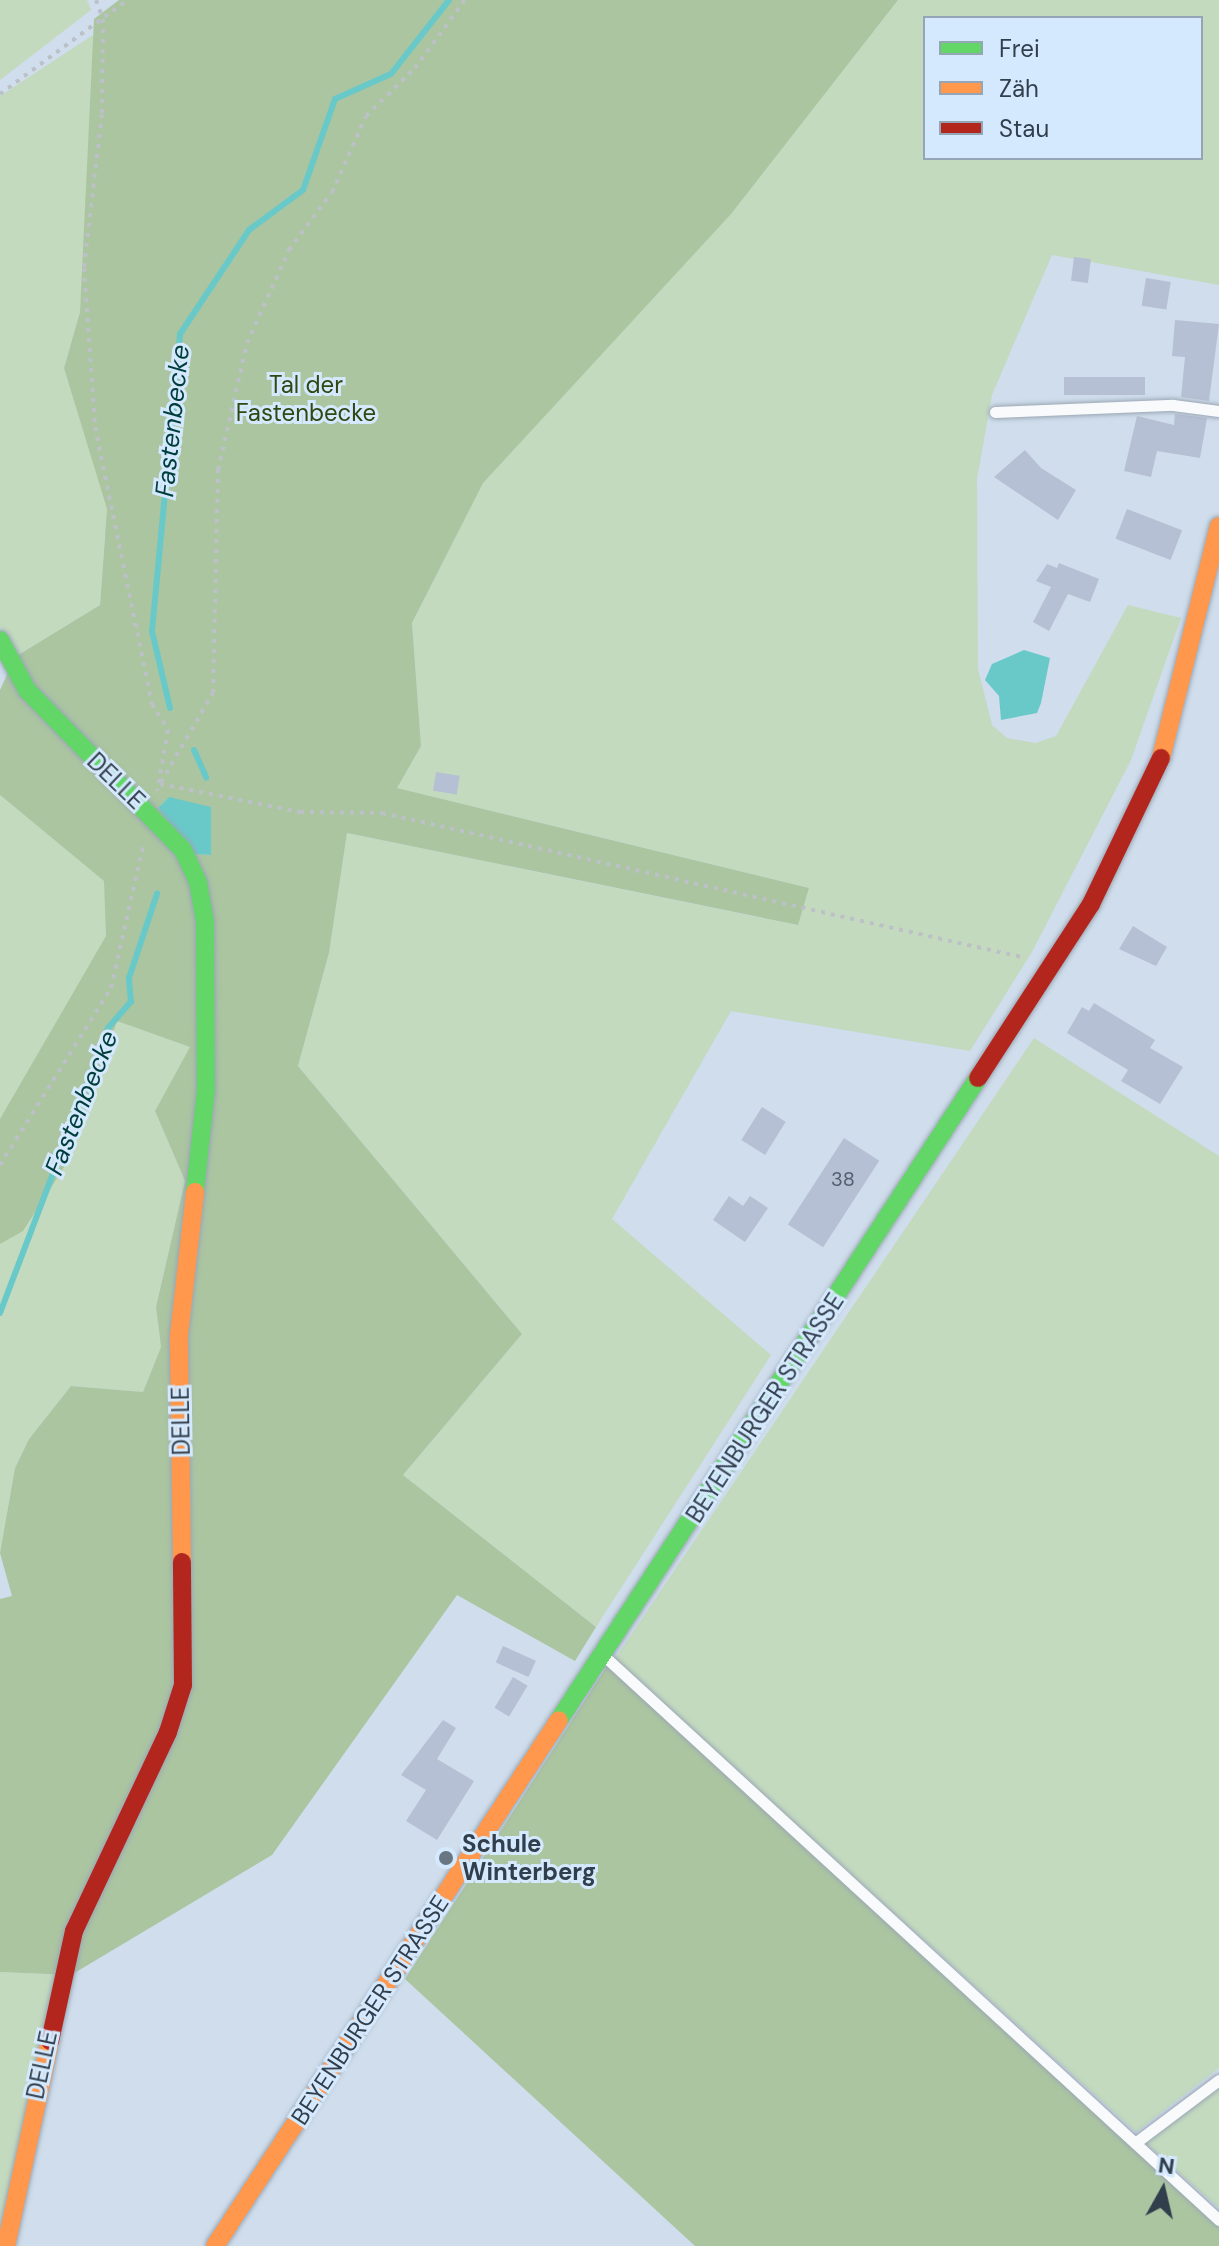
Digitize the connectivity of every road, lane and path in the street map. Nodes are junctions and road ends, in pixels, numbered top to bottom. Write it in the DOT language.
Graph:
graph roads {
  1 [pos="96,0"];
  2 [pos="127,0"];
  3 [pos="465,0"];
  4 [pos="103,19"];
  5 [pos="0,94"];
  6 [pos="1219,411"];
  7 [pos="995,412"];
  8 [pos="1219,526"];
  9 [pos="0,640"];
  10 [pos="160,784"];
  11 [pos="151,815"];
  12 [pos="1055,964"];
  13 [pos="0,1165"];
  14 [pos="603,1655"];
  15 [pos="1219,2080"];
  16 [pos="1135,2143"];
  17 [pos="1219,2220"];
  18 [pos="6,2246"];
  19 [pos="215,2246"];
  1 -- 4 [label="path"];
  2 -- 4 [label="path"];
  3 -- 10 [label="path"];
  4 -- 5 [label="path"];
  4 -- 10 [label="path"];
  6 -- 7 [label="lane"];
  8 -- 12 [label="main road, BEYENBURGER STRASSE"];
  9 -- 11 [label="main road, DELLE"];
  10 -- 11 [label="path"];
  10 -- 12 [label="path"];
  11 -- 13 [label="path"];
  11 -- 18 [label="main road, DELLE"];
  12 -- 14 [label="main road, BEYENBURGER STRASSE"];
  14 -- 16 [label="lane"];
  14 -- 19 [label="main road, BEYENBURGER STRASSE"];
  15 -- 16 [label="lane"];
  16 -- 17 [label="lane"];
}
